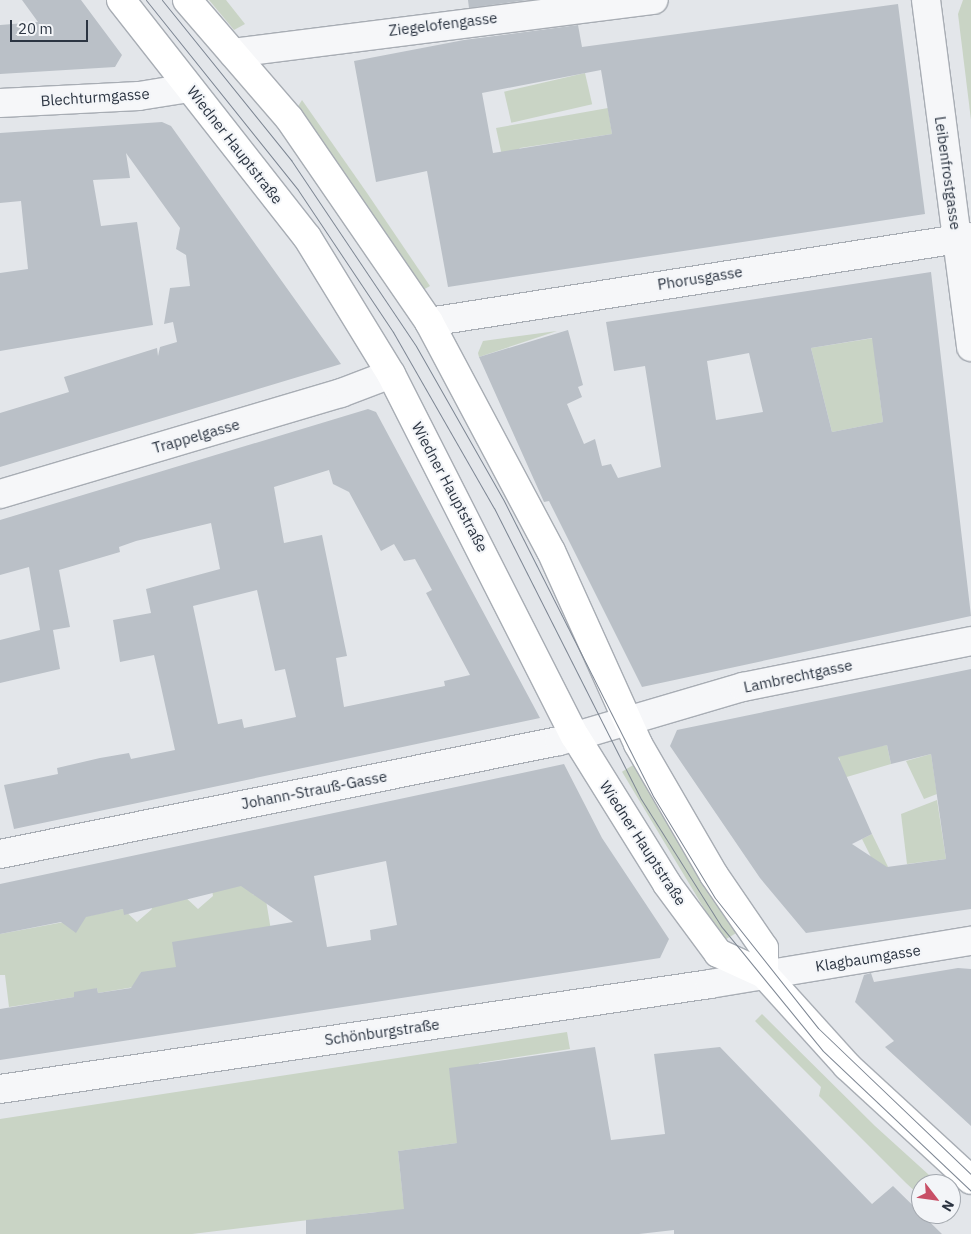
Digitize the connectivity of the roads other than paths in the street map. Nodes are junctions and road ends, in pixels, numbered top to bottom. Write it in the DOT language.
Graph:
graph roads {
  1 [pos="121,0"];
  2 [pos="187,0"];
  3 [pos="654,0"];
  4 [pos="926,0"];
  5 [pos="233,53"];
  6 [pos="189,88"];
  7 [pos="0,103"];
  8 [pos="964,238"];
  9 [pos="429,322"];
  10 [pos="971,347"];
  11 [pos="391,374"];
  12 [pos="0,494"];
  13 [pos="971,641"];
  14 [pos="627,720"];
  15 [pos="575,736"];
  16 [pos="0,854"];
  17 [pos="971,941"];
  18 [pos="764,974"];
  19 [pos="0,1088"];
  20 [pos="971,1180"];
  1 -- 6 [label="main road, Wiedner Hauptstraße"];
  2 -- 5 [label="main road"];
  3 -- 5 [label="street, Ziegelofengasse"];
  4 -- 8 [label="street, Leibenfrostgasse"];
  5 -- 9 [label="main road"];
  6 -- 7 [label="street, Blechturmgasse"];
  6 -- 11 [label="main road, Wiedner Hauptstraße"];
  8 -- 9 [label="street, Phorusgasse"];
  8 -- 10 [label="street, Leibenfrostgasse"];
  9 -- 14 [label="main road"];
  11 -- 12 [label="street, Trappelgasse"];
  11 -- 15 [label="main road, Wiedner Hauptstraße"];
  13 -- 14 [label="street, Lambrechtgasse"];
  14 -- 15 [label="street, Johann-Strauß-Gasse"];
  14 -- 18 [label="main road"];
  15 -- 16 [label="street, Johann-Strauß-Gasse"];
  15 -- 18 [label="main road, Wiedner Hauptstraße"];
  17 -- 18 [label="street, Klagbaumgasse"];
  18 -- 19 [label="street, Schönburgstraße"];
  18 -- 20 [label="main road, Wiedner Hauptstraße"];
}
